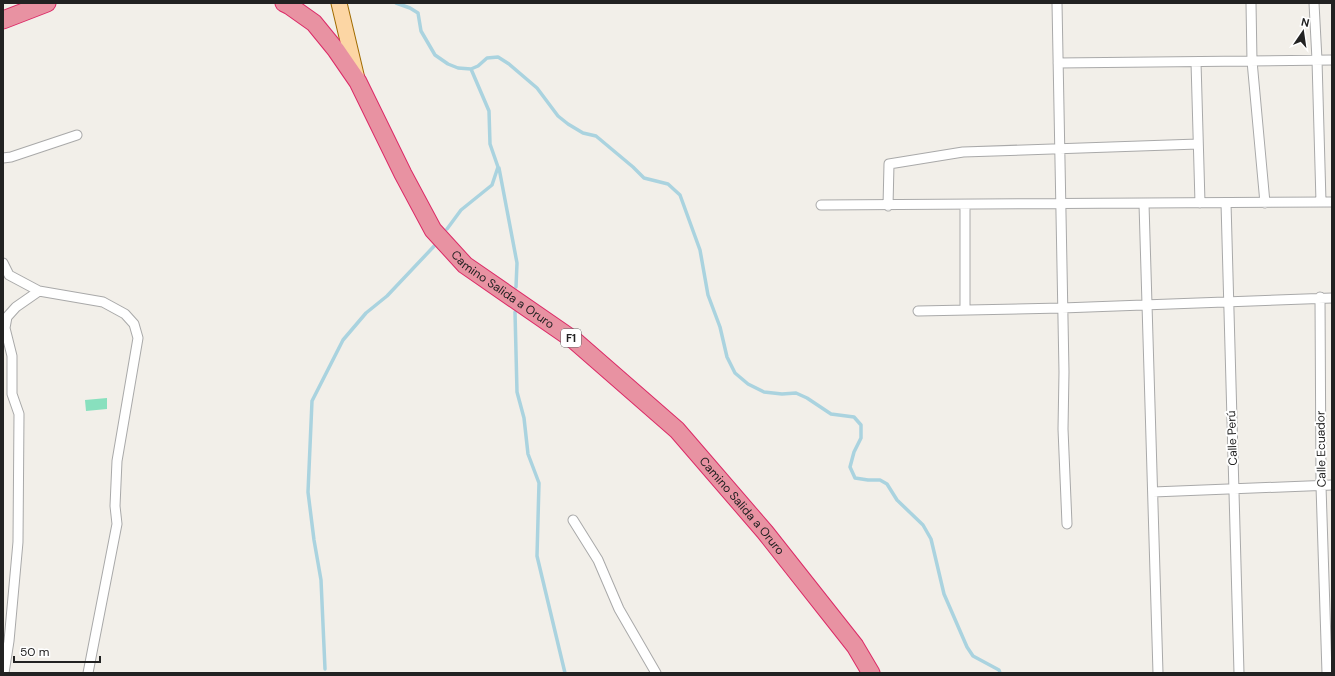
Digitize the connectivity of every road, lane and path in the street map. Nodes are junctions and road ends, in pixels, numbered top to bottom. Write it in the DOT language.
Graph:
graph roads {
  1 [pos="46,3"];
  2 [pos="284,3"];
  3 [pos="339,3"];
  4 [pos="1056,3"];
  5 [pos="1251,3"];
  6 [pos="1314,3"];
  7 [pos="3,20"];
  8 [pos="1317,60"];
  9 [pos="1332,60"];
  10 [pos="1252,61"];
  11 [pos="1196,62"];
  12 [pos="1058,63"];
  13 [pos="358,82"];
  14 [pos="77,135"];
  15 [pos="1198,144"];
  16 [pos="1059,149"];
  17 [pos="3,158"];
  18 [pos="1321,202"];
  19 [pos="1332,202"];
  20 [pos="1200,203"];
  21 [pos="1226,203"];
  22 [pos="1265,203"];
  23 [pos="1060,204"];
  24 [pos="1144,204"];
  25 [pos="821,205"];
  26 [pos="965,205"];
  27 [pos="888,206"];
  28 [pos="3,263"];
  29 [pos="39,291"];
  30 [pos="1320,298"];
  31 [pos="1332,298"];
  32 [pos="1228,302"];
  33 [pos="1147,305"];
  34 [pos="1062,308"];
  35 [pos="965,310"];
  36 [pos="918,311"];
  37 [pos="1332,485"];
  38 [pos="1321,486"];
  39 [pos="1234,489"];
  40 [pos="1152,492"];
  41 [pos="573,520"];
  42 [pos="1067,524"];
  43 [pos="4,673"];
  44 [pos="88,673"];
  45 [pos="656,673"];
  46 [pos="871,673"];
  47 [pos="1158,673"];
  48 [pos="1239,673"];
  49 [pos="1327,673"];
  1 -- 7 [label="highway"];
  2 -- 13 [label="highway, Camino Salida a Oruro / F1"];
  3 -- 13 [label="main road"];
  4 -- 12 [label="street"];
  5 -- 10 [label="street"];
  6 -- 8 [label="street"];
  8 -- 9 [label="street"];
  8 -- 10 [label="street"];
  8 -- 18 [label="street"];
  10 -- 11 [label="street"];
  10 -- 22 [label="street"];
  11 -- 12 [label="street"];
  11 -- 15 [label="street"];
  12 -- 16 [label="street"];
  13 -- 46 [label="highway, Camino Salida a Oruro / F1"];
  14 -- 17 [label="street"];
  15 -- 16 [label="street"];
  15 -- 20 [label="street"];
  16 -- 23 [label="street"];
  16 -- 27 [label="street"];
  18 -- 19 [label="street"];
  18 -- 22 [label="street"];
  20 -- 21 [label="street"];
  20 -- 24 [label="street"];
  21 -- 22 [label="street"];
  21 -- 32 [label="street, Calle Perú"];
  23 -- 24 [label="street"];
  23 -- 26 [label="street"];
  23 -- 34 [label="street"];
  24 -- 33 [label="street"];
  25 -- 27 [label="street"];
  26 -- 27 [label="street"];
  26 -- 35 [label="street"];
  28 -- 29 [label="street"];
  29 -- 43 [label="street"];
  29 -- 44 [label="street"];
  30 -- 31 [label="street"];
  30 -- 32 [label="street"];
  30 -- 38 [label="street, Calle Ecuador"];
  32 -- 33 [label="street"];
  32 -- 39 [label="street, Calle Perú"];
  33 -- 34 [label="street"];
  33 -- 40 [label="street"];
  34 -- 35 [label="street"];
  34 -- 42 [label="street"];
  35 -- 36 [label="street"];
  37 -- 38 [label="street"];
  38 -- 39 [label="street"];
  38 -- 49 [label="street, Calle Ecuador"];
  39 -- 40 [label="street"];
  39 -- 48 [label="street, Calle Perú"];
  40 -- 47 [label="street"];
  41 -- 45 [label="street"];
}
